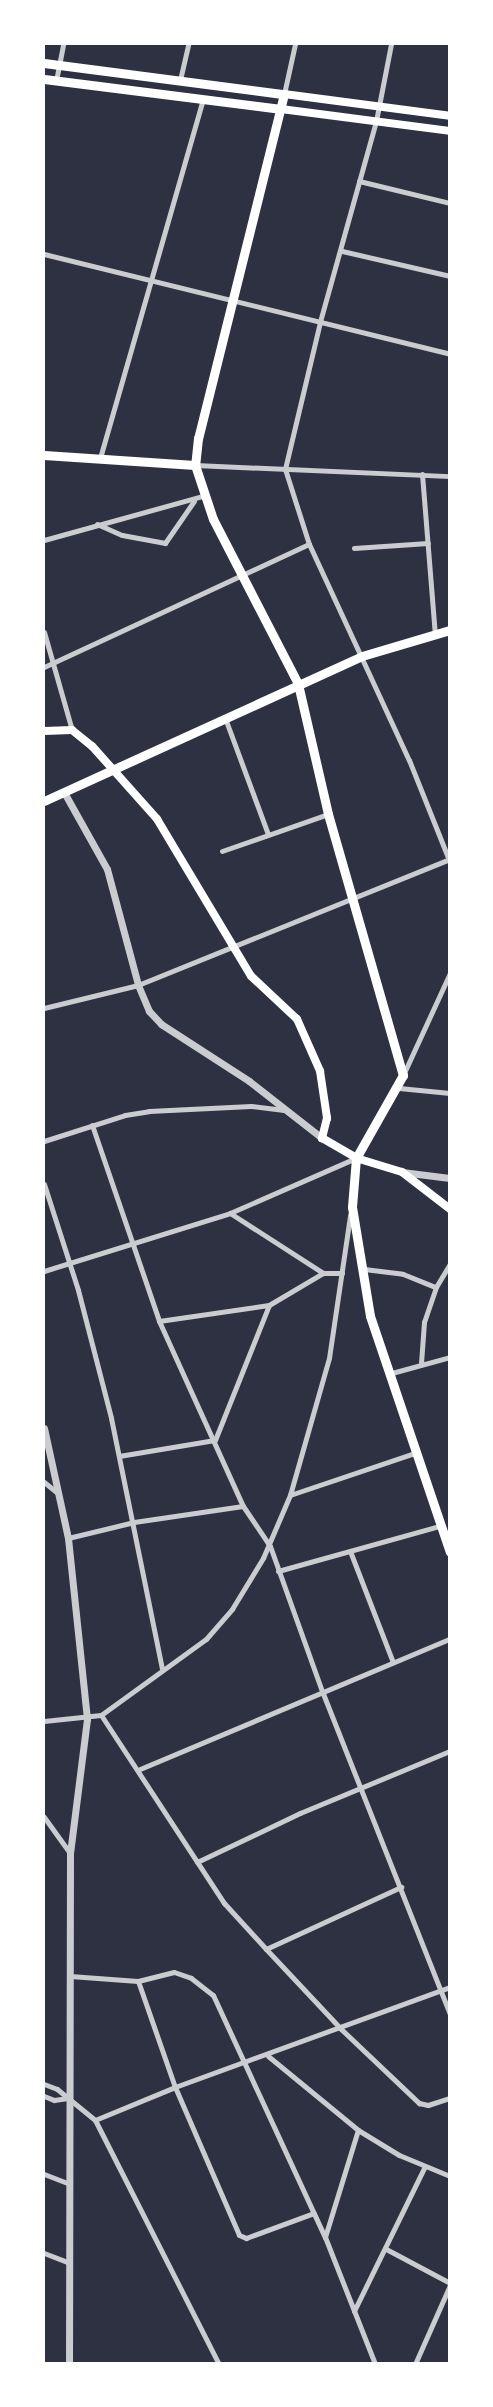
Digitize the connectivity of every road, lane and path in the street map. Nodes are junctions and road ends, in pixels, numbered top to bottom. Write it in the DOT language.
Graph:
graph roads {
  1 [pos="63,44"];
  2 [pos="188,44"];
  3 [pos="295,44"];
  4 [pos="391,44"];
  5 [pos="44,63"];
  6 [pos="58,65"];
  7 [pos="44,79"];
  8 [pos="180,80"];
  9 [pos="56,81"];
  10 [pos="284,94"];
  11 [pos="203,99"];
  12 [pos="379,106"];
  13 [pos="281,109"];
  14 [pos="450,116"];
  15 [pos="376,121"];
  16 [pos="450,131"];
  17 [pos="359,181"];
  18 [pos="450,203"];
  19 [pos="342,251"];
  20 [pos="44,254"];
  21 [pos="450,276"];
  22 [pos="150,280"];
  23 [pos="232,300"];
  24 [pos="320,322"];
  25 [pos="450,354"];
  26 [pos="44,455"];
  27 [pos="100,458"];
  28 [pos="195,465"];
  29 [pos="285,469"];
  30 [pos="422,474"];
  31 [pos="450,476"];
  32 [pos="199,498"];
  33 [pos="96,524"];
  34 [pos="44,540"];
  35 [pos="428,543"];
  36 [pos="309,544"];
  37 [pos="354,548"];
  38 [pos="245,577"];
  39 [pos="450,630"];
  40 [pos="44,632"];
  41 [pos="435,634"];
  42 [pos="362,656"];
  43 [pos="53,665"];
  44 [pos="44,668"];
  45 [pos="298,684"];
  46 [pos="225,718"];
  47 [pos="72,730"];
  48 [pos="44,731"];
  49 [pos="114,770"];
  50 [pos="65,794"];
  51 [pos="44,801"];
  52 [pos="328,814"];
  53 [pos="268,834"];
  54 [pos="222,851"];
  55 [pos="449,859"];
  56 [pos="354,897"];
  57 [pos="232,946"];
  58 [pos="450,973"];
  59 [pos="138,985"];
  60 [pos="44,1008"];
  61 [pos="403,1075"];
  62 [pos="399,1088"];
  63 [pos="450,1093"];
  64 [pos="287,1110"];
  65 [pos="92,1125"];
  66 [pos="322,1138"];
  67 [pos="44,1141"];
  68 [pos="357,1158"];
  69 [pos="402,1172"];
  70 [pos="450,1179"];
  71 [pos="44,1184"];
  72 [pos="352,1207"];
  73 [pos="450,1209"];
  74 [pos="231,1213"];
  75 [pos="132,1244"];
  76 [pos="69,1263"];
  77 [pos="450,1264"];
  78 [pos="364,1269"];
  79 [pos="44,1271"];
  80 [pos="323,1273"];
  81 [pos="342,1273"];
  82 [pos="436,1287"];
  83 [pos="269,1305"];
  84 [pos="159,1321"];
  85 [pos="450,1357"];
  86 [pos="421,1363"];
  87 [pos="388,1374"];
  88 [pos="44,1428"];
  89 [pos="215,1440"];
  90 [pos="415,1453"];
  91 [pos="118,1456"];
  92 [pos="44,1482"];
  93 [pos="59,1494"];
  94 [pos="290,1495"];
  95 [pos="243,1506"];
  96 [pos="134,1522"];
  97 [pos="439,1526"];
  98 [pos="68,1538"];
  99 [pos="270,1546"];
  100 [pos="350,1551"];
  101 [pos="450,1552"];
  102 [pos="278,1571"];
  103 [pos="450,1639"];
  104 [pos="392,1660"];
  105 [pos="162,1668"];
  106 [pos="322,1691"];
  107 [pos="101,1715"];
  108 [pos="87,1719"];
  109 [pos="44,1721"];
  110 [pos="450,1751"];
  111 [pos="140,1769"];
  112 [pos="362,1789"];
  113 [pos="44,1816"];
  114 [pos="70,1853"];
  115 [pos="197,1862"];
  116 [pos="401,1887"];
  117 [pos="266,1949"];
  118 [pos="70,1976"];
  119 [pos="138,1981"];
  120 [pos="450,1987"];
  121 [pos="440,1991"];
  122 [pos="450,2015"];
  123 [pos="341,2029"];
  124 [pos="268,2056"];
  125 [pos="244,2064"];
  126 [pos="44,2084"];
  127 [pos="175,2087"];
  128 [pos="44,2096"];
  129 [pos="68,2098"];
  130 [pos="450,2098"];
  131 [pos="95,2120"];
  132 [pos="358,2130"];
  133 [pos="425,2166"];
  134 [pos="44,2174"];
  135 [pos="450,2176"];
  136 [pos="67,2183"];
  137 [pos="314,2214"];
  138 [pos="325,2237"];
  139 [pos="386,2249"];
  140 [pos="44,2253"];
  141 [pos="69,2262"];
  142 [pos="450,2284"];
  143 [pos="354,2312"];
  144 [pos="69,2364"];
  145 [pos="219,2364"];
  146 [pos="375,2364"];
  147 [pos="415,2364"];
  1 -- 6 [label="street"];
  2 -- 8 [label="street"];
  3 -- 10 [label="street"];
  4 -- 12 [label="street"];
  5 -- 6 [label="main road"];
  6 -- 8 [label="main road"];
  6 -- 9 [label="street"];
  7 -- 9 [label="main road"];
  8 -- 10 [label="main road"];
  9 -- 11 [label="main road"];
  10 -- 12 [label="main road"];
  10 -- 13 [label="main road"];
  11 -- 13 [label="main road"];
  11 -- 22 [label="street"];
  12 -- 14 [label="main road"];
  12 -- 15 [label="street"];
  13 -- 15 [label="main road"];
  13 -- 23 [label="main road"];
  15 -- 16 [label="main road"];
  15 -- 17 [label="street"];
  17 -- 18 [label="street"];
  17 -- 19 [label="street"];
  19 -- 21 [label="street"];
  19 -- 24 [label="street"];
  20 -- 22 [label="street"];
  22 -- 23 [label="street"];
  22 -- 27 [label="street"];
  23 -- 24 [label="street"];
  23 -- 28 [label="main road"];
  24 -- 25 [label="street"];
  24 -- 29 [label="street"];
  26 -- 27 [label="main road"];
  27 -- 28 [label="main road"];
  28 -- 29 [label="street"];
  28 -- 32 [label="main road"];
  29 -- 30 [label="street"];
  29 -- 36 [label="street"];
  30 -- 31 [label="street"];
  30 -- 35 [label="street"];
  32 -- 33 [label="street"];
  32 -- 33 [label="street"];
  32 -- 38 [label="main road"];
  33 -- 34 [label="street"];
  35 -- 37 [label="street"];
  35 -- 41 [label="street"];
  36 -- 38 [label="street"];
  36 -- 42 [label="street"];
  38 -- 43 [label="street"];
  38 -- 45 [label="main road"];
  39 -- 41 [label="main road"];
  40 -- 43 [label="street"];
  41 -- 42 [label="main road"];
  42 -- 45 [label="main road"];
  42 -- 55 [label="street"];
  43 -- 44 [label="street"];
  43 -- 47 [label="street"];
  45 -- 46 [label="main road"];
  45 -- 52 [label="main road"];
  46 -- 49 [label="main road"];
  46 -- 53 [label="street"];
  47 -- 48 [label="main road"];
  47 -- 49 [label="main road"];
  49 -- 50 [label="main road"];
  49 -- 57 [label="main road"];
  50 -- 51 [label="main road"];
  50 -- 59 [label="street"];
  52 -- 53 [label="street"];
  52 -- 56 [label="main road"];
  53 -- 54 [label="street"];
  55 -- 56 [label="street"];
  56 -- 57 [label="street"];
  56 -- 61 [label="main road"];
  57 -- 59 [label="street"];
  57 -- 66 [label="main road"];
  58 -- 61 [label="street"];
  59 -- 60 [label="street"];
  59 -- 64 [label="street"];
  61 -- 62 [label="main road"];
  62 -- 63 [label="street"];
  62 -- 68 [label="main road"];
  64 -- 65 [label="street"];
  64 -- 66 [label="street"];
  65 -- 67 [label="street"];
  65 -- 75 [label="street"];
  66 -- 68 [label="main road"];
  68 -- 69 [label="main road"];
  68 -- 72 [label="main road"];
  68 -- 74 [label="street"];
  69 -- 70 [label="street"];
  69 -- 73 [label="main road"];
  71 -- 76 [label="street"];
  72 -- 78 [label="main road"];
  72 -- 81 [label="street"];
  74 -- 75 [label="street"];
  74 -- 80 [label="street"];
  75 -- 76 [label="street"];
  75 -- 84 [label="street"];
  76 -- 79 [label="street"];
  76 -- 91 [label="street"];
  77 -- 82 [label="street"];
  78 -- 82 [label="street"];
  78 -- 87 [label="main road"];
  80 -- 81 [label="street"];
  80 -- 83 [label="street"];
  81 -- 94 [label="street"];
  82 -- 86 [label="street"];
  83 -- 84 [label="street"];
  83 -- 89 [label="street"];
  84 -- 89 [label="street"];
  85 -- 86 [label="street"];
  86 -- 87 [label="street"];
  87 -- 90 [label="main road"];
  88 -- 93 [label="street"];
  89 -- 91 [label="street"];
  89 -- 95 [label="street"];
  90 -- 94 [label="street"];
  90 -- 97 [label="main road"];
  91 -- 96 [label="street"];
  92 -- 93 [label="street"];
  93 -- 98 [label="street"];
  94 -- 99 [label="street"];
  95 -- 96 [label="street"];
  95 -- 99 [label="street"];
  96 -- 98 [label="street"];
  96 -- 105 [label="street"];
  97 -- 100 [label="street"];
  97 -- 101 [label="main road"];
  98 -- 108 [label="street"];
  99 -- 102 [label="street"];
  99 -- 105 [label="street"];
  100 -- 102 [label="street"];
  100 -- 104 [label="street"];
  102 -- 106 [label="street"];
  103 -- 104 [label="street"];
  104 -- 106 [label="street"];
  105 -- 107 [label="street"];
  106 -- 111 [label="street"];
  106 -- 112 [label="street"];
  107 -- 108 [label="street"];
  107 -- 111 [label="street"];
  108 -- 109 [label="street"];
  108 -- 114 [label="street"];
  110 -- 112 [label="street"];
  111 -- 115 [label="street"];
  112 -- 115 [label="street"];
  112 -- 116 [label="street"];
  113 -- 114 [label="street"];
  114 -- 118 [label="street"];
  115 -- 117 [label="street"];
  116 -- 117 [label="street"];
  116 -- 121 [label="street"];
  117 -- 123 [label="street"];
  118 -- 119 [label="street"];
  118 -- 129 [label="street"];
  119 -- 125 [label="street"];
  119 -- 127 [label="street"];
  120 -- 121 [label="street"];
  121 -- 122 [label="street"];
  121 -- 123 [label="street"];
  123 -- 124 [label="street"];
  123 -- 130 [label="street"];
  124 -- 125 [label="street"];
  124 -- 132 [label="street"];
  125 -- 127 [label="street"];
  125 -- 137 [label="street"];
  126 -- 129 [label="street"];
  127 -- 131 [label="street"];
  127 -- 137 [label="street"];
  128 -- 129 [label="street"];
  129 -- 131 [label="street"];
  129 -- 136 [label="street"];
  131 -- 145 [label="street"];
  132 -- 133 [label="street"];
  132 -- 138 [label="street"];
  133 -- 135 [label="street"];
  133 -- 139 [label="street"];
  134 -- 136 [label="street"];
  136 -- 141 [label="street"];
  137 -- 138 [label="street"];
  138 -- 143 [label="street"];
  139 -- 142 [label="street"];
  139 -- 143 [label="street"];
  140 -- 141 [label="street"];
  141 -- 144 [label="street"];
  142 -- 147 [label="street"];
  143 -- 146 [label="street"];
}
